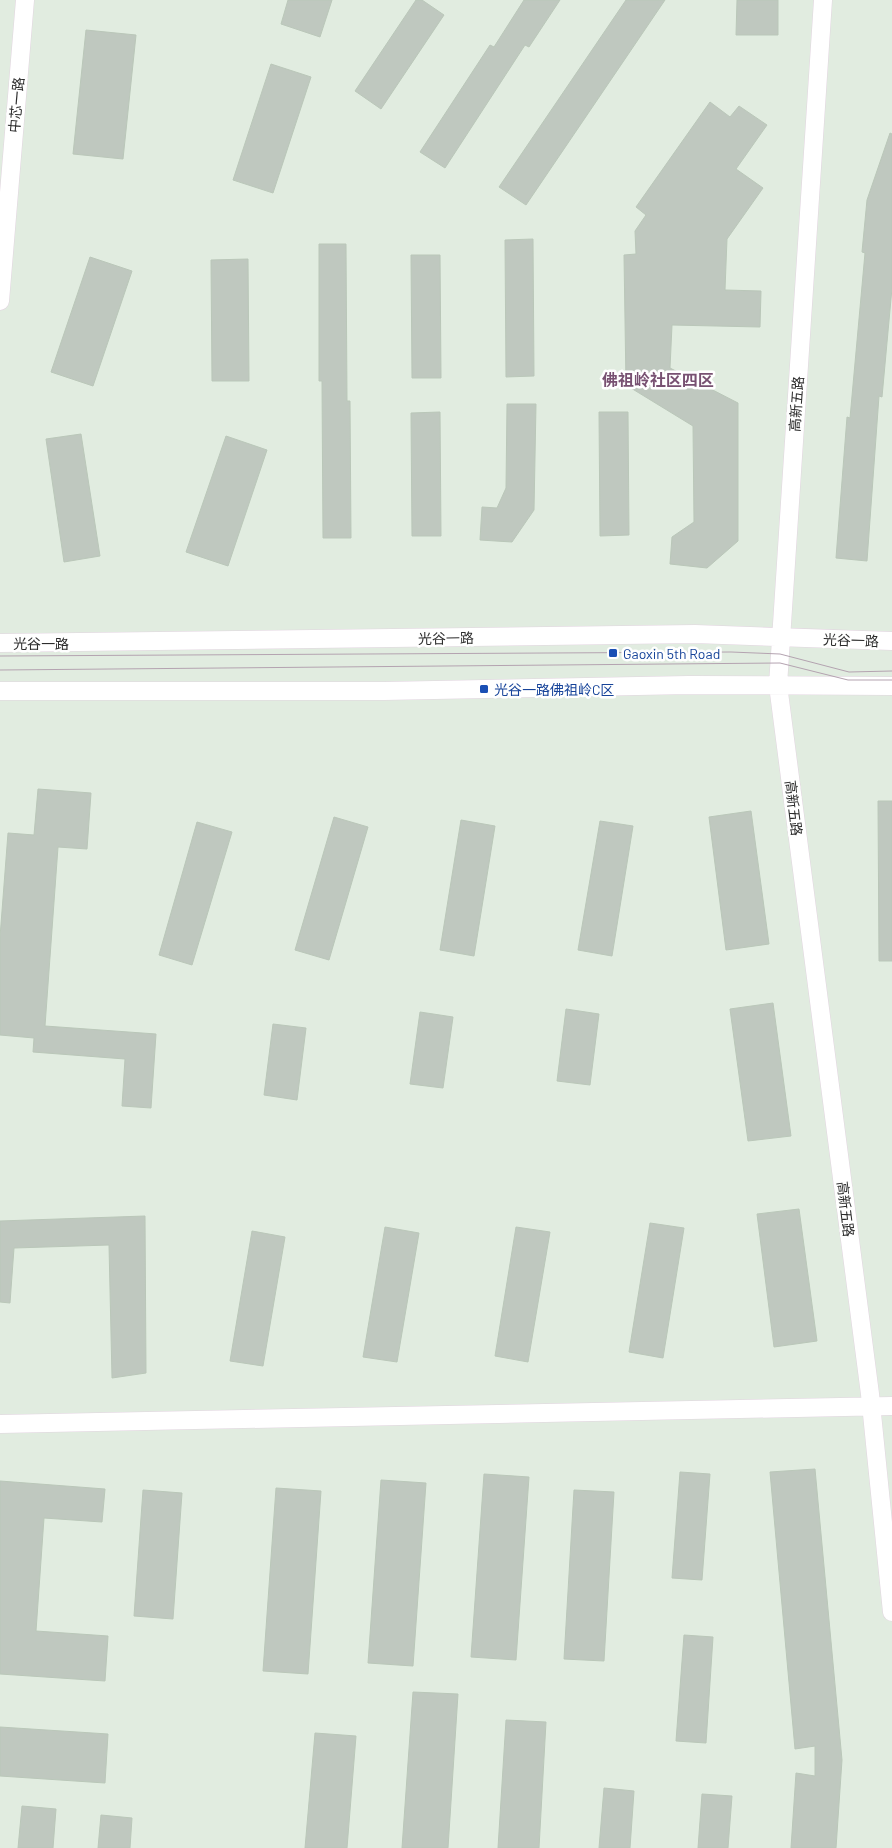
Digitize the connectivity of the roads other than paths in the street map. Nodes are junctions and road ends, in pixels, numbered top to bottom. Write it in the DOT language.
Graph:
graph roads {
  1 [pos="25,0"];
  2 [pos="823,0"];
  3 [pos="0,301"];
  4 [pos="781,637"];
  5 [pos="892,641"];
  6 [pos="0,643"];
  7 [pos="778,686"];
  8 [pos="892,686"];
  9 [pos="0,691"];
  10 [pos="892,1394"];
  11 [pos="870,1400"];
  12 [pos="892,1406"];
  13 [pos="0,1412"];
  14 [pos="0,1424"];
  15 [pos="892,1612"];
  1 -- 3 [label="main road, 中芯一路"];
  2 -- 4 [label="main road, 高新五路"];
  4 -- 5 [label="main road, 光谷一路"];
  4 -- 6 [label="main road, 光谷一路"];
  4 -- 7 [label="main road, 高新五路"];
  7 -- 8 [label="main road"];
  7 -- 9 [label="main road"];
  7 -- 11 [label="main road, 高新五路"];
  10 -- 11 [label="main road"];
  11 -- 12 [label="main road"];
  11 -- 13 [label="main road"];
  11 -- 14 [label="main road"];
  11 -- 15 [label="main road, 高新五路"];
}
